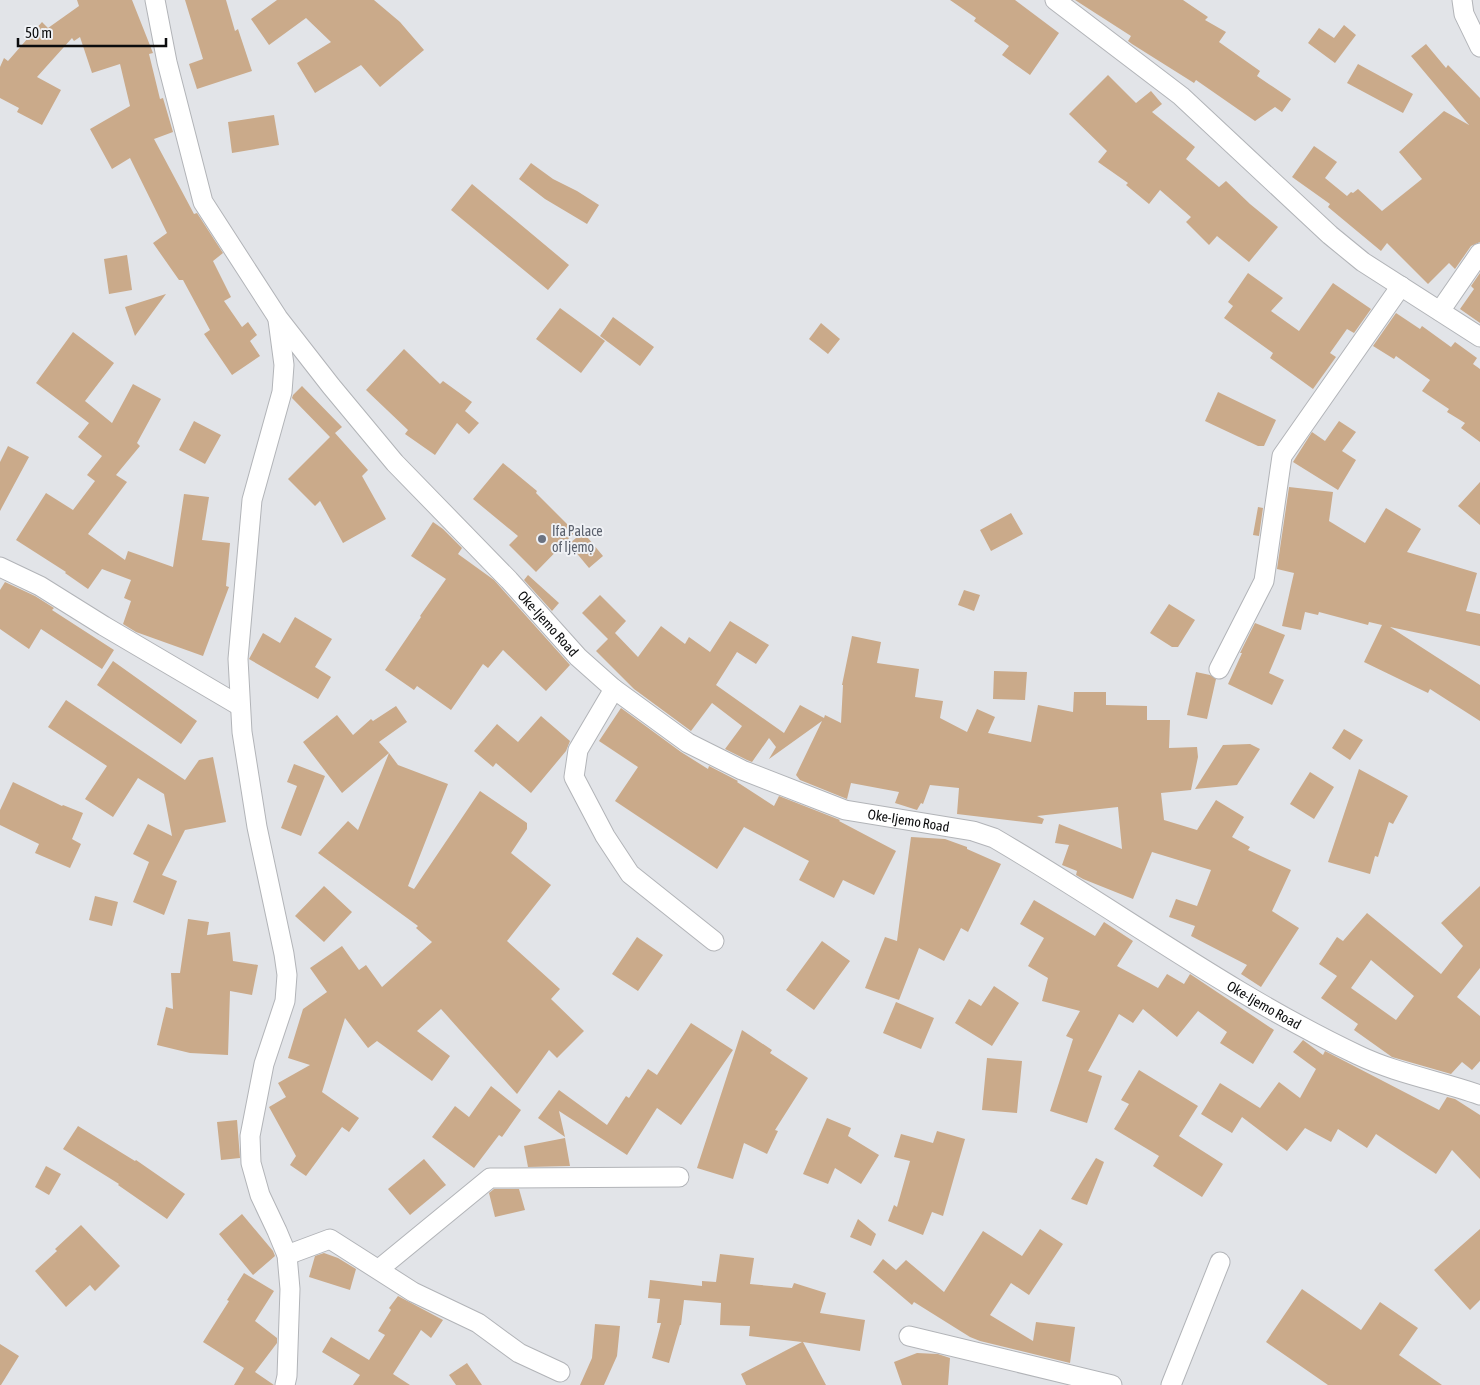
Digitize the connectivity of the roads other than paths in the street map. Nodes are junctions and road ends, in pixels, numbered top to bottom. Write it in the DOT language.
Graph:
graph roads {
  1 [pos="154,0"];
  2 [pos="1055,0"];
  3 [pos="1462,0"];
  4 [pos="1480,47"];
  5 [pos="1480,253"];
  6 [pos="1401,286"];
  7 [pos="1440,311"];
  8 [pos="278,318"];
  9 [pos="1480,337"];
  10 [pos="0,567"];
  11 [pos="1219,668"];
  12 [pos="614,689"];
  13 [pos="240,706"];
  14 [pos="714,941"];
  15 [pos="1480,1095"];
  16 [pos="679,1177"];
  17 [pos="287,1255"];
  18 [pos="1220,1262"];
  19 [pos="378,1269"];
  20 [pos="908,1336"];
  21 [pos="560,1372"];
  22 [pos="285,1385"];
  23 [pos="1112,1385"];
  24 [pos="1171,1385"];
  1 -- 8 [label="street, Oke-Ijemo Road"];
  2 -- 6 [label="street"];
  3 -- 4 [label="street"];
  5 -- 7 [label="street"];
  6 -- 7 [label="street"];
  6 -- 11 [label="street"];
  7 -- 9 [label="street"];
  8 -- 12 [label="street, Oke-Ijemo Road"];
  8 -- 13 [label="street"];
  10 -- 13 [label="street"];
  12 -- 14 [label="street"];
  12 -- 15 [label="street, Oke-Ijemo Road"];
  13 -- 17 [label="street"];
  16 -- 19 [label="street"];
  17 -- 19 [label="street"];
  17 -- 22 [label="street"];
  18 -- 24 [label="street"];
  19 -- 21 [label="street"];
  20 -- 23 [label="street"];
}
